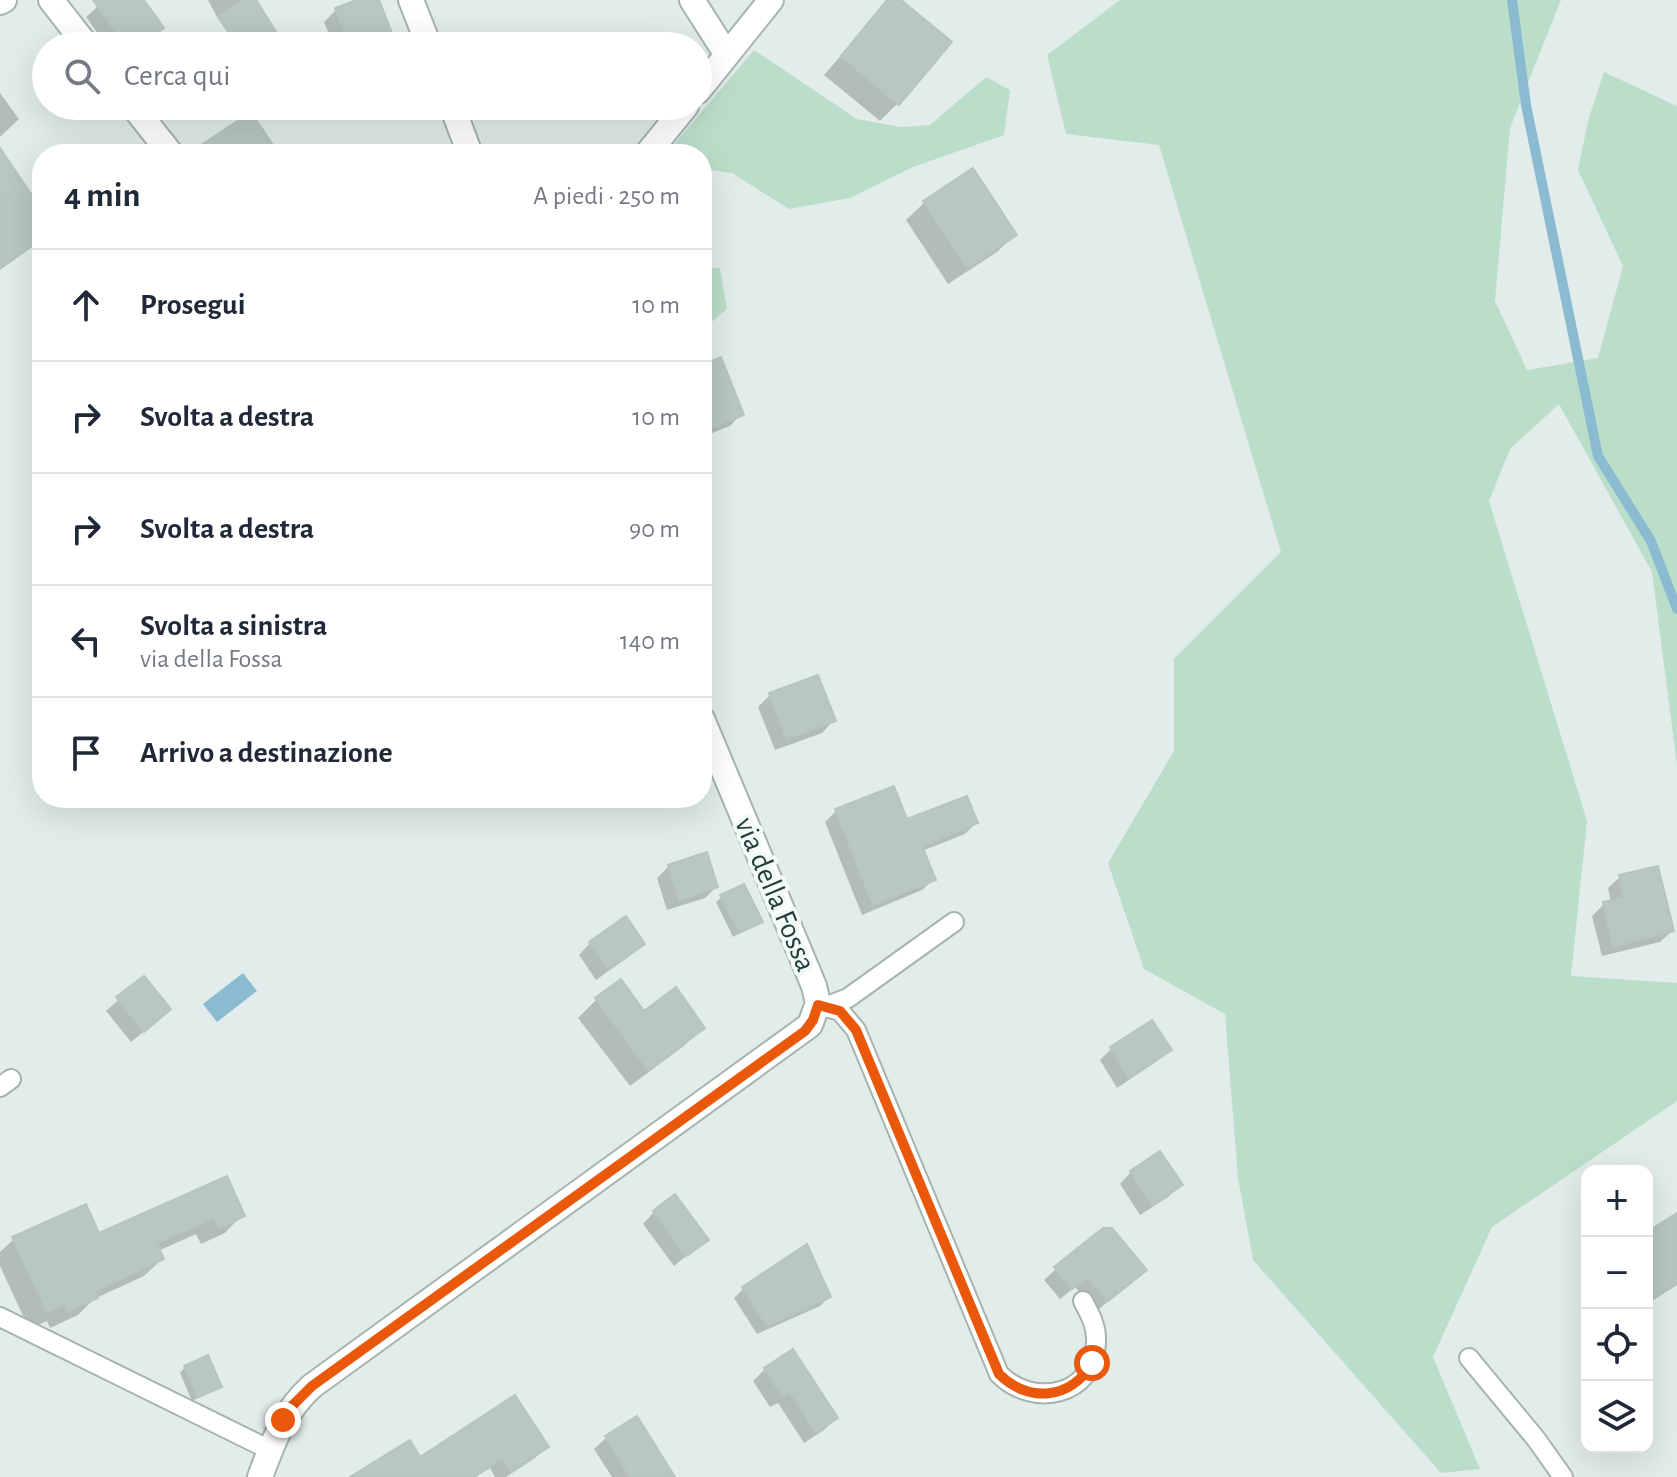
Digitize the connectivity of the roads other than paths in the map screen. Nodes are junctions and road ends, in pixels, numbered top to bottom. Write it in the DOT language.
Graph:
graph roads {
  1 [pos="51,0"];
  2 [pos="411,0"];
  3 [pos="692,0"];
  4 [pos="771,0"];
  5 [pos="76,32"];
  6 [pos="424,32"];
  7 [pos="727,55"];
  8 [pos="712,74"];
  9 [pos="144,120"];
  10 [pos="457,120"];
  11 [pos="675,120"];
  12 [pos="163,144"];
  13 [pos="466,144"];
  14 [pos="655,144"];
  15 [pos="712,743"];
  16 [pos="954,922"];
  17 [pos="821,1006"];
  18 [pos="1083,1301"];
  19 [pos="0,1317"];
  20 [pos="1469,1358"];
  21 [pos="270,1450"];
  22 [pos="260,1477"];
  23 [pos="1563,1477"];
  1 -- 5 [label="street"];
  2 -- 6 [label="street"];
  3 -- 7 [label="street"];
  4 -- 7 [label="street"];
  7 -- 8 [label="street"];
  9 -- 12 [label="street"];
  10 -- 13 [label="street"];
  11 -- 14 [label="street"];
  15 -- 17 [label="street, via della Fossa"];
  16 -- 17 [label="lane"];
  17 -- 18 [label="lane"];
  17 -- 21 [label="street, via della Fossa"];
  19 -- 21 [label="lane"];
  20 -- 23 [label="lane"];
  21 -- 22 [label="street, via della Fossa"];
}
